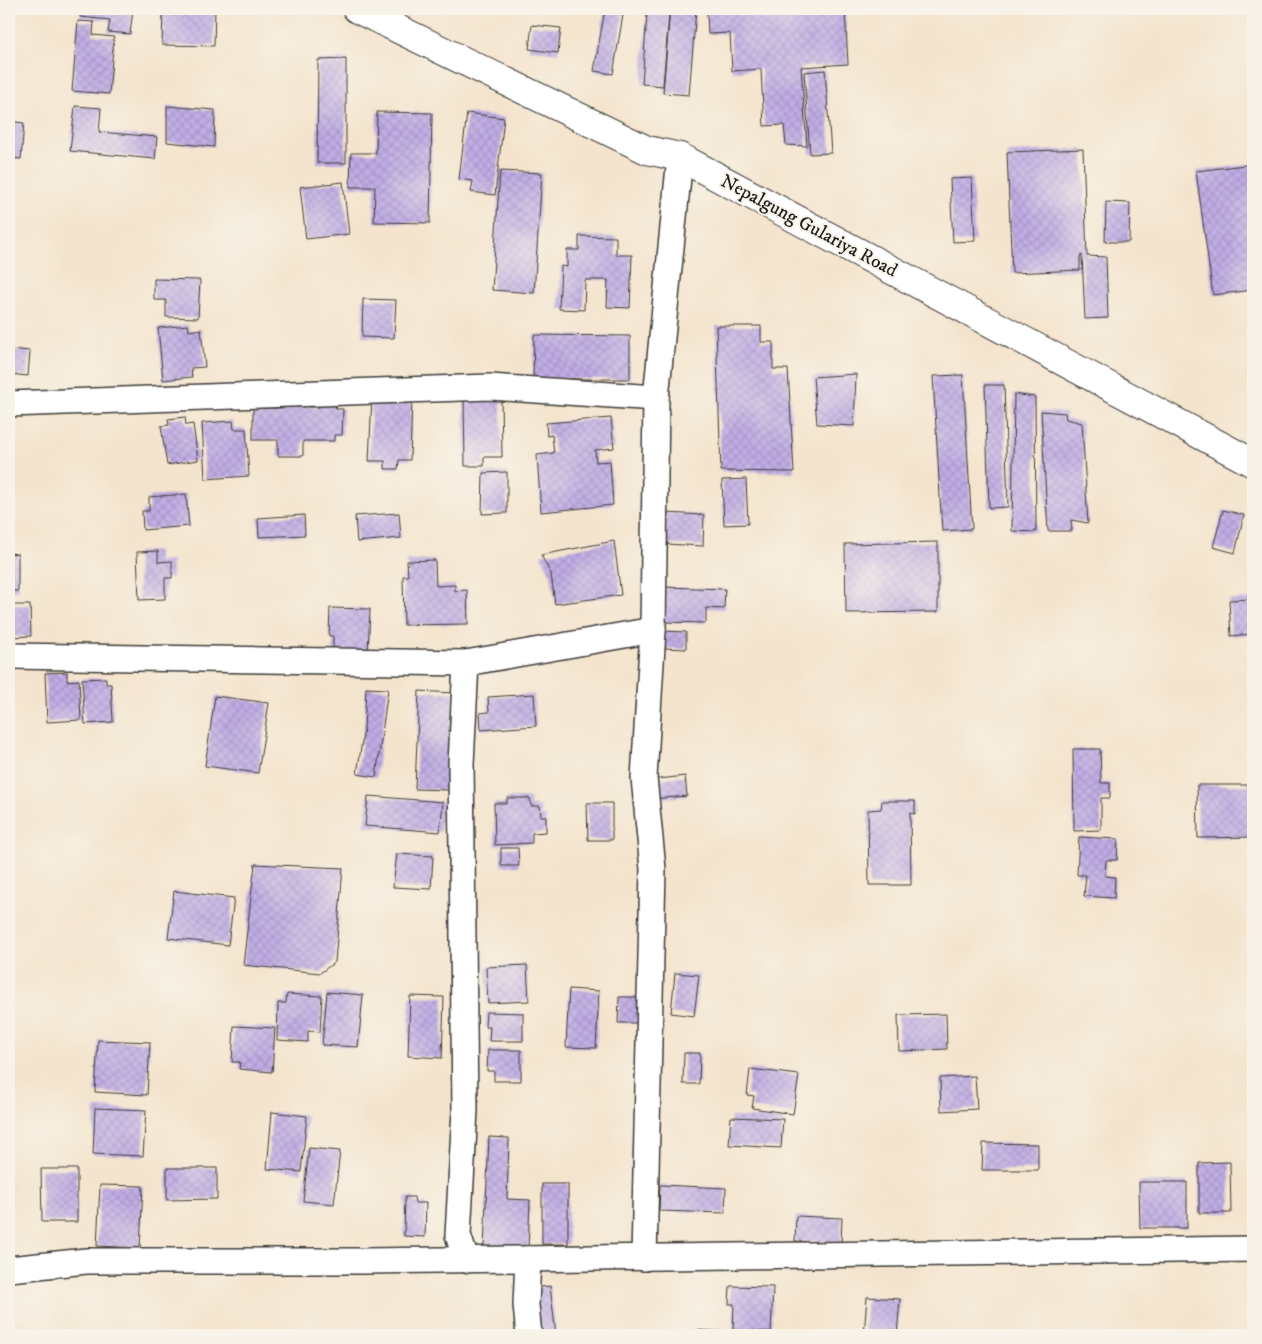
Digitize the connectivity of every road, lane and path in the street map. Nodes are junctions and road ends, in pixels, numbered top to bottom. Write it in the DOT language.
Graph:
graph roads {
  1 [pos="357,9"];
  2 [pos="680,157"];
  3 [pos="656,398"];
  4 [pos="9,404"];
  5 [pos="1253,463"];
  6 [pos="653,630"];
  7 [pos="9,656"];
  8 [pos="466,663"];
  9 [pos="1253,1250"];
  10 [pos="644,1258"];
  11 [pos="528,1259"];
  12 [pos="466,1260"];
  13 [pos="9,1269"];
  14 [pos="529,1335"];
  1 -- 2 [label="main road, Nepalgung Gulariya Road"];
  2 -- 3 [label="street"];
  2 -- 5 [label="main road, Nepalgung Gulariya Road"];
  3 -- 4 [label="street"];
  3 -- 6 [label="street"];
  6 -- 8 [label="street"];
  6 -- 10 [label="street"];
  7 -- 8 [label="street"];
  8 -- 12 [label="street"];
  9 -- 10 [label="street"];
  10 -- 11 [label="street"];
  11 -- 12 [label="street"];
  11 -- 14 [label="street"];
  12 -- 13 [label="street"];
}
